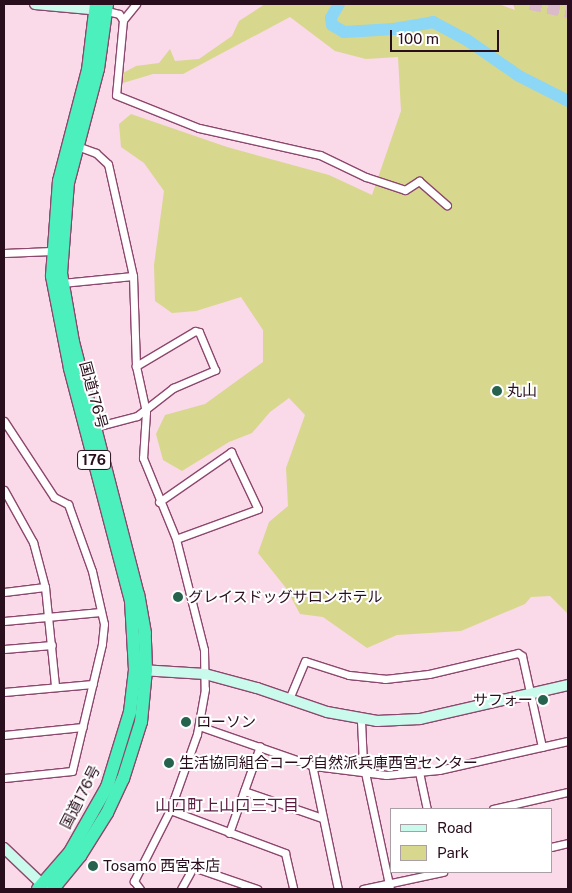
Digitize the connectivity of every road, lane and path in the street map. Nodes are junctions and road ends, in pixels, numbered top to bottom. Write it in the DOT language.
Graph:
graph roads {
  1 [pos="35,4"];
  2 [pos="136,4"];
  3 [pos="101,7"];
  4 [pos="123,20"];
  5 [pos="77,146"];
  6 [pos="447,205"];
  7 [pos="52,251"];
  8 [pos="4,253"];
  9 [pos="133,276"];
  10 [pos="62,283"];
  11 [pos="136,366"];
  12 [pos="146,412"];
  13 [pos="4,421"];
  14 [pos="95,427"];
  15 [pos="4,490"];
  16 [pos="159,502"];
  17 [pos="176,539"];
  18 [pos="45,587"];
  19 [pos="4,592"];
  20 [pos="101,612"];
  21 [pos="49,617"];
  22 [pos="4,621"];
  23 [pos="52,645"];
  24 [pos="4,649"];
  25 [pos="140,670"];
  26 [pos="205,674"];
  27 [pos="93,684"];
  28 [pos="568,685"];
  29 [pos="55,686"];
  30 [pos="4,692"];
  31 [pos="531,694"];
  32 [pos="289,699"];
  33 [pos="361,720"];
  34 [pos="198,726"];
  35 [pos="84,727"];
  36 [pos="4,735"];
  37 [pos="568,741"];
  38 [pos="260,746"];
  39 [pos="542,747"];
  40 [pos="312,765"];
  41 [pos="419,772"];
  42 [pos="365,775"];
  43 [pos="4,778"];
  44 [pos="244,791"];
  45 [pos="568,792"];
  46 [pos="427,808"];
  47 [pos="497,808"];
  48 [pos="170,810"];
  49 [pos="322,818"];
  50 [pos="229,833"];
  51 [pos="568,843"];
  52 [pos="552,847"];
  53 [pos="4,850"];
  54 [pos="438,873"];
  55 [pos="235,886"];
  56 [pos="389,887"];
  57 [pos="45,888"];
  58 [pos="140,889"];
  59 [pos="181,889"];
  60 [pos="256,889"];
  61 [pos="293,889"];
  62 [pos="338,889"];
  63 [pos="363,889"];
  1 -- 3 [label="street"];
  2 -- 4 [label="street"];
  3 -- 4 [label="street"];
  3 -- 5 [label="highway, 国道176号 / 176"];
  3 -- 7 [label="highway, 国道176号 / 176"];
  4 -- 6 [label="street"];
  5 -- 9 [label="street"];
  5 -- 10 [label="highway, 国道176号 / 176"];
  7 -- 8 [label="street"];
  7 -- 25 [label="highway, 国道176号 / 176"];
  9 -- 10 [label="street"];
  9 -- 11 [label="street"];
  10 -- 14 [label="highway, 国道176号 / 176"];
  11 -- 12 [label="street"];
  11 -- 12 [label="street"];
  12 -- 14 [label="street"];
  12 -- 16 [label="street"];
  13 -- 20 [label="street"];
  14 -- 25 [label="highway, 国道176号 / 176"];
  15 -- 18 [label="street"];
  16 -- 17 [label="street"];
  16 -- 17 [label="street"];
  17 -- 26 [label="street"];
  18 -- 19 [label="street"];
  18 -- 21 [label="street"];
  20 -- 21 [label="street"];
  20 -- 27 [label="street"];
  21 -- 22 [label="street"];
  21 -- 23 [label="street"];
  23 -- 24 [label="street"];
  23 -- 29 [label="street"];
  25 -- 26 [label="street"];
  25 -- 57 [label="highway, 国道176号 / 176"];
  26 -- 32 [label="street"];
  26 -- 34 [label="street"];
  27 -- 29 [label="street"];
  27 -- 35 [label="street"];
  28 -- 31 [label="street"];
  29 -- 30 [label="street"];
  31 -- 32 [label="street"];
  31 -- 33 [label="street"];
  31 -- 39 [label="street"];
  32 -- 33 [label="street"];
  33 -- 42 [label="street"];
  34 -- 38 [label="street"];
  34 -- 48 [label="street"];
  35 -- 36 [label="street"];
  35 -- 43 [label="street"];
  37 -- 39 [label="street"];
  38 -- 40 [label="street"];
  38 -- 44 [label="street"];
  39 -- 41 [label="street"];
  40 -- 42 [label="street"];
  40 -- 49 [label="street"];
  41 -- 42 [label="street"];
  41 -- 46 [label="street"];
  42 -- 56 [label="street"];
  44 -- 49 [label="street"];
  44 -- 50 [label="street"];
  45 -- 47 [label="street"];
  48 -- 50 [label="street"];
  48 -- 58 [label="street"];
  49 -- 62 [label="street"];
  50 -- 61 [label="street"];
  51 -- 52 [label="street"];
  53 -- 57 [label="street"];
  54 -- 56 [label="street"];
  55 -- 59 [label="street"];
  55 -- 60 [label="street"];
  56 -- 63 [label="street"];
}
